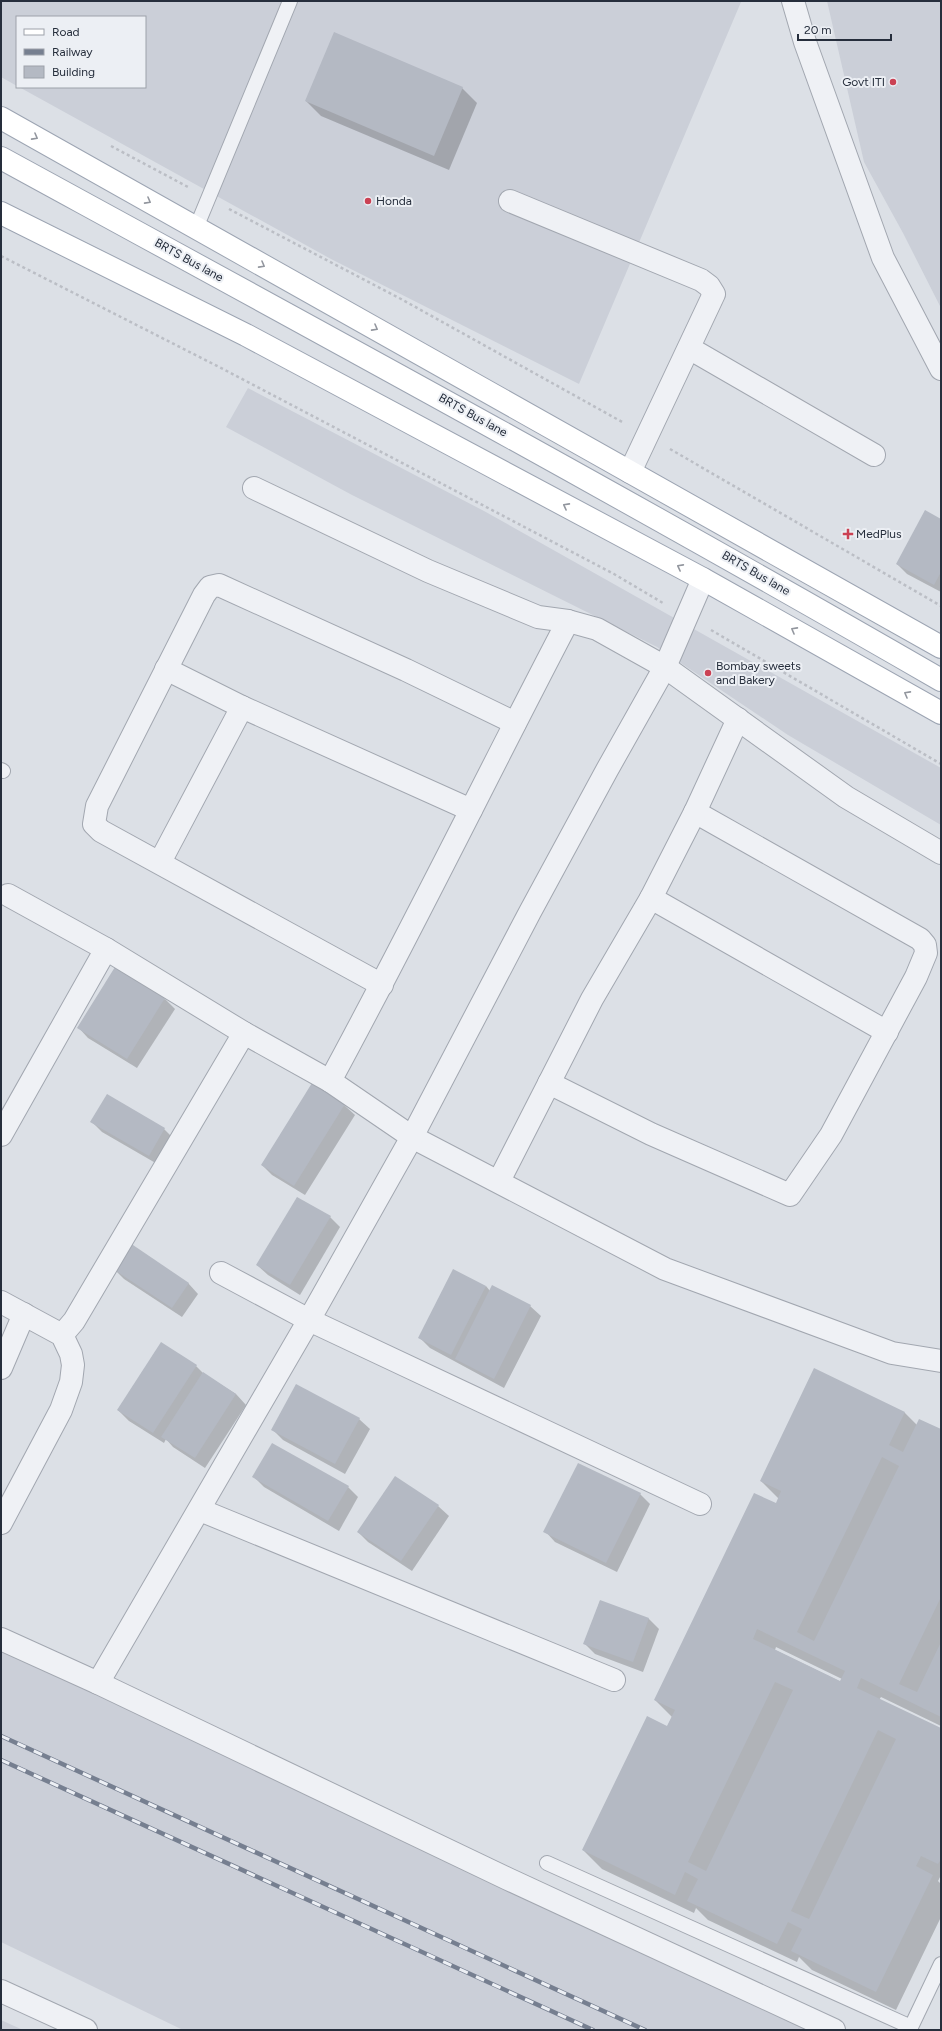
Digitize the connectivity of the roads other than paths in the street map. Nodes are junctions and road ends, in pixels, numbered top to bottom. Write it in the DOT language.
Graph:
graph roads {
  1 [pos="290,1"];
  2 [pos="793,1"];
  3 [pos="1,118"];
  4 [pos="1,158"];
  5 [pos="510,201"];
  6 [pos="1,213"];
  7 [pos="196,228"];
  8 [pos="689,348"];
  9 [pos="941,369"];
  10 [pos="874,455"];
  11 [pos="630,472"];
  12 [pos="254,488"];
  13 [pos="703,579"];
  14 [pos="568,621"];
  15 [pos="941,647"];
  16 [pos="665,667"];
  17 [pos="166,669"];
  18 [pos="941,680"];
  19 [pos="242,707"];
  20 [pos="941,713"];
  21 [pos="738,719"];
  22 [pos="515,723"];
  23 [pos="471,810"];
  24 [pos="695,812"];
  25 [pos="941,853"];
  26 [pos="160,862"];
  27 [pos="8,895"];
  28 [pos="651,898"];
  29 [pos="106,949"];
  30 [pos="382,985"];
  31 [pos="887,1032"];
  32 [pos="244,1033"];
  33 [pos="330,1081"];
  34 [pos="549,1083"];
  35 [pos="1,1135"];
  36 [pos="412,1137"];
  37 [pos="499,1181"];
  38 [pos="221,1273"];
  39 [pos="1,1302"];
  40 [pos="24,1314"];
  41 [pos="309,1320"];
  42 [pos="62,1335"];
  43 [pos="941,1361"];
  44 [pos="1,1368"];
  45 [pos="700,1504"];
  46 [pos="200,1510"];
  47 [pos="1,1523"];
  48 [pos="1,1639"];
  49 [pos="614,1680"];
  50 [pos="98,1683"];
  51 [pos="547,1863"];
  52 [pos="941,1964"];
  53 [pos="1,1991"];
  54 [pos="86,2030"];
  55 [pos="834,2030"];
  1 -- 7 [label="lane"];
  2 -- 9 [label="street"];
  3 -- 7 [label="main road, one-way"];
  4 -- 18 [label="main road, BRTS Bus lane"];
  5 -- 8 [label="street"];
  13 -- 6 [label="main road, one-way"];
  7 -- 11 [label="main road, one-way"];
  8 -- 10 [label="street"];
  8 -- 11 [label="street"];
  11 -- 15 [label="main road"];
  12 -- 14 [label="street"];
  13 -- 16 [label="street"];
  20 -- 13 [label="main road, one-way"];
  14 -- 16 [label="street"];
  14 -- 22 [label="street"];
  16 -- 21 [label="street"];
  16 -- 36 [label="street"];
  17 -- 19 [label="street"];
  17 -- 22 [label="street"];
  17 -- 26 [label="street"];
  19 -- 23 [label="street"];
  19 -- 26 [label="street"];
  21 -- 24 [label="street"];
  21 -- 25 [label="street"];
  22 -- 23 [label="street"];
  23 -- 30 [label="street"];
  24 -- 28 [label="street"];
  24 -- 31 [label="street"];
  26 -- 30 [label="street"];
  27 -- 29 [label="street"];
  28 -- 31 [label="street"];
  28 -- 34 [label="street"];
  29 -- 32 [label="street"];
  29 -- 35 [label="street"];
  30 -- 33 [label="street"];
  31 -- 34 [label="street"];
  32 -- 33 [label="street"];
  32 -- 42 [label="street"];
  33 -- 36 [label="street"];
  34 -- 37 [label="street"];
  36 -- 37 [label="street"];
  36 -- 41 [label="street"];
  37 -- 43 [label="street"];
  38 -- 41 [label="street"];
  39 -- 40 [label="street"];
  40 -- 42 [label="street"];
  40 -- 44 [label="street"];
  41 -- 45 [label="street"];
  41 -- 46 [label="street"];
  42 -- 47 [label="street"];
  46 -- 49 [label="street"];
  46 -- 50 [label="street"];
  48 -- 50 [label="street"];
  50 -- 55 [label="street"];
  51 -- 52 [label="lane"];
  53 -- 54 [label="street"];
}
